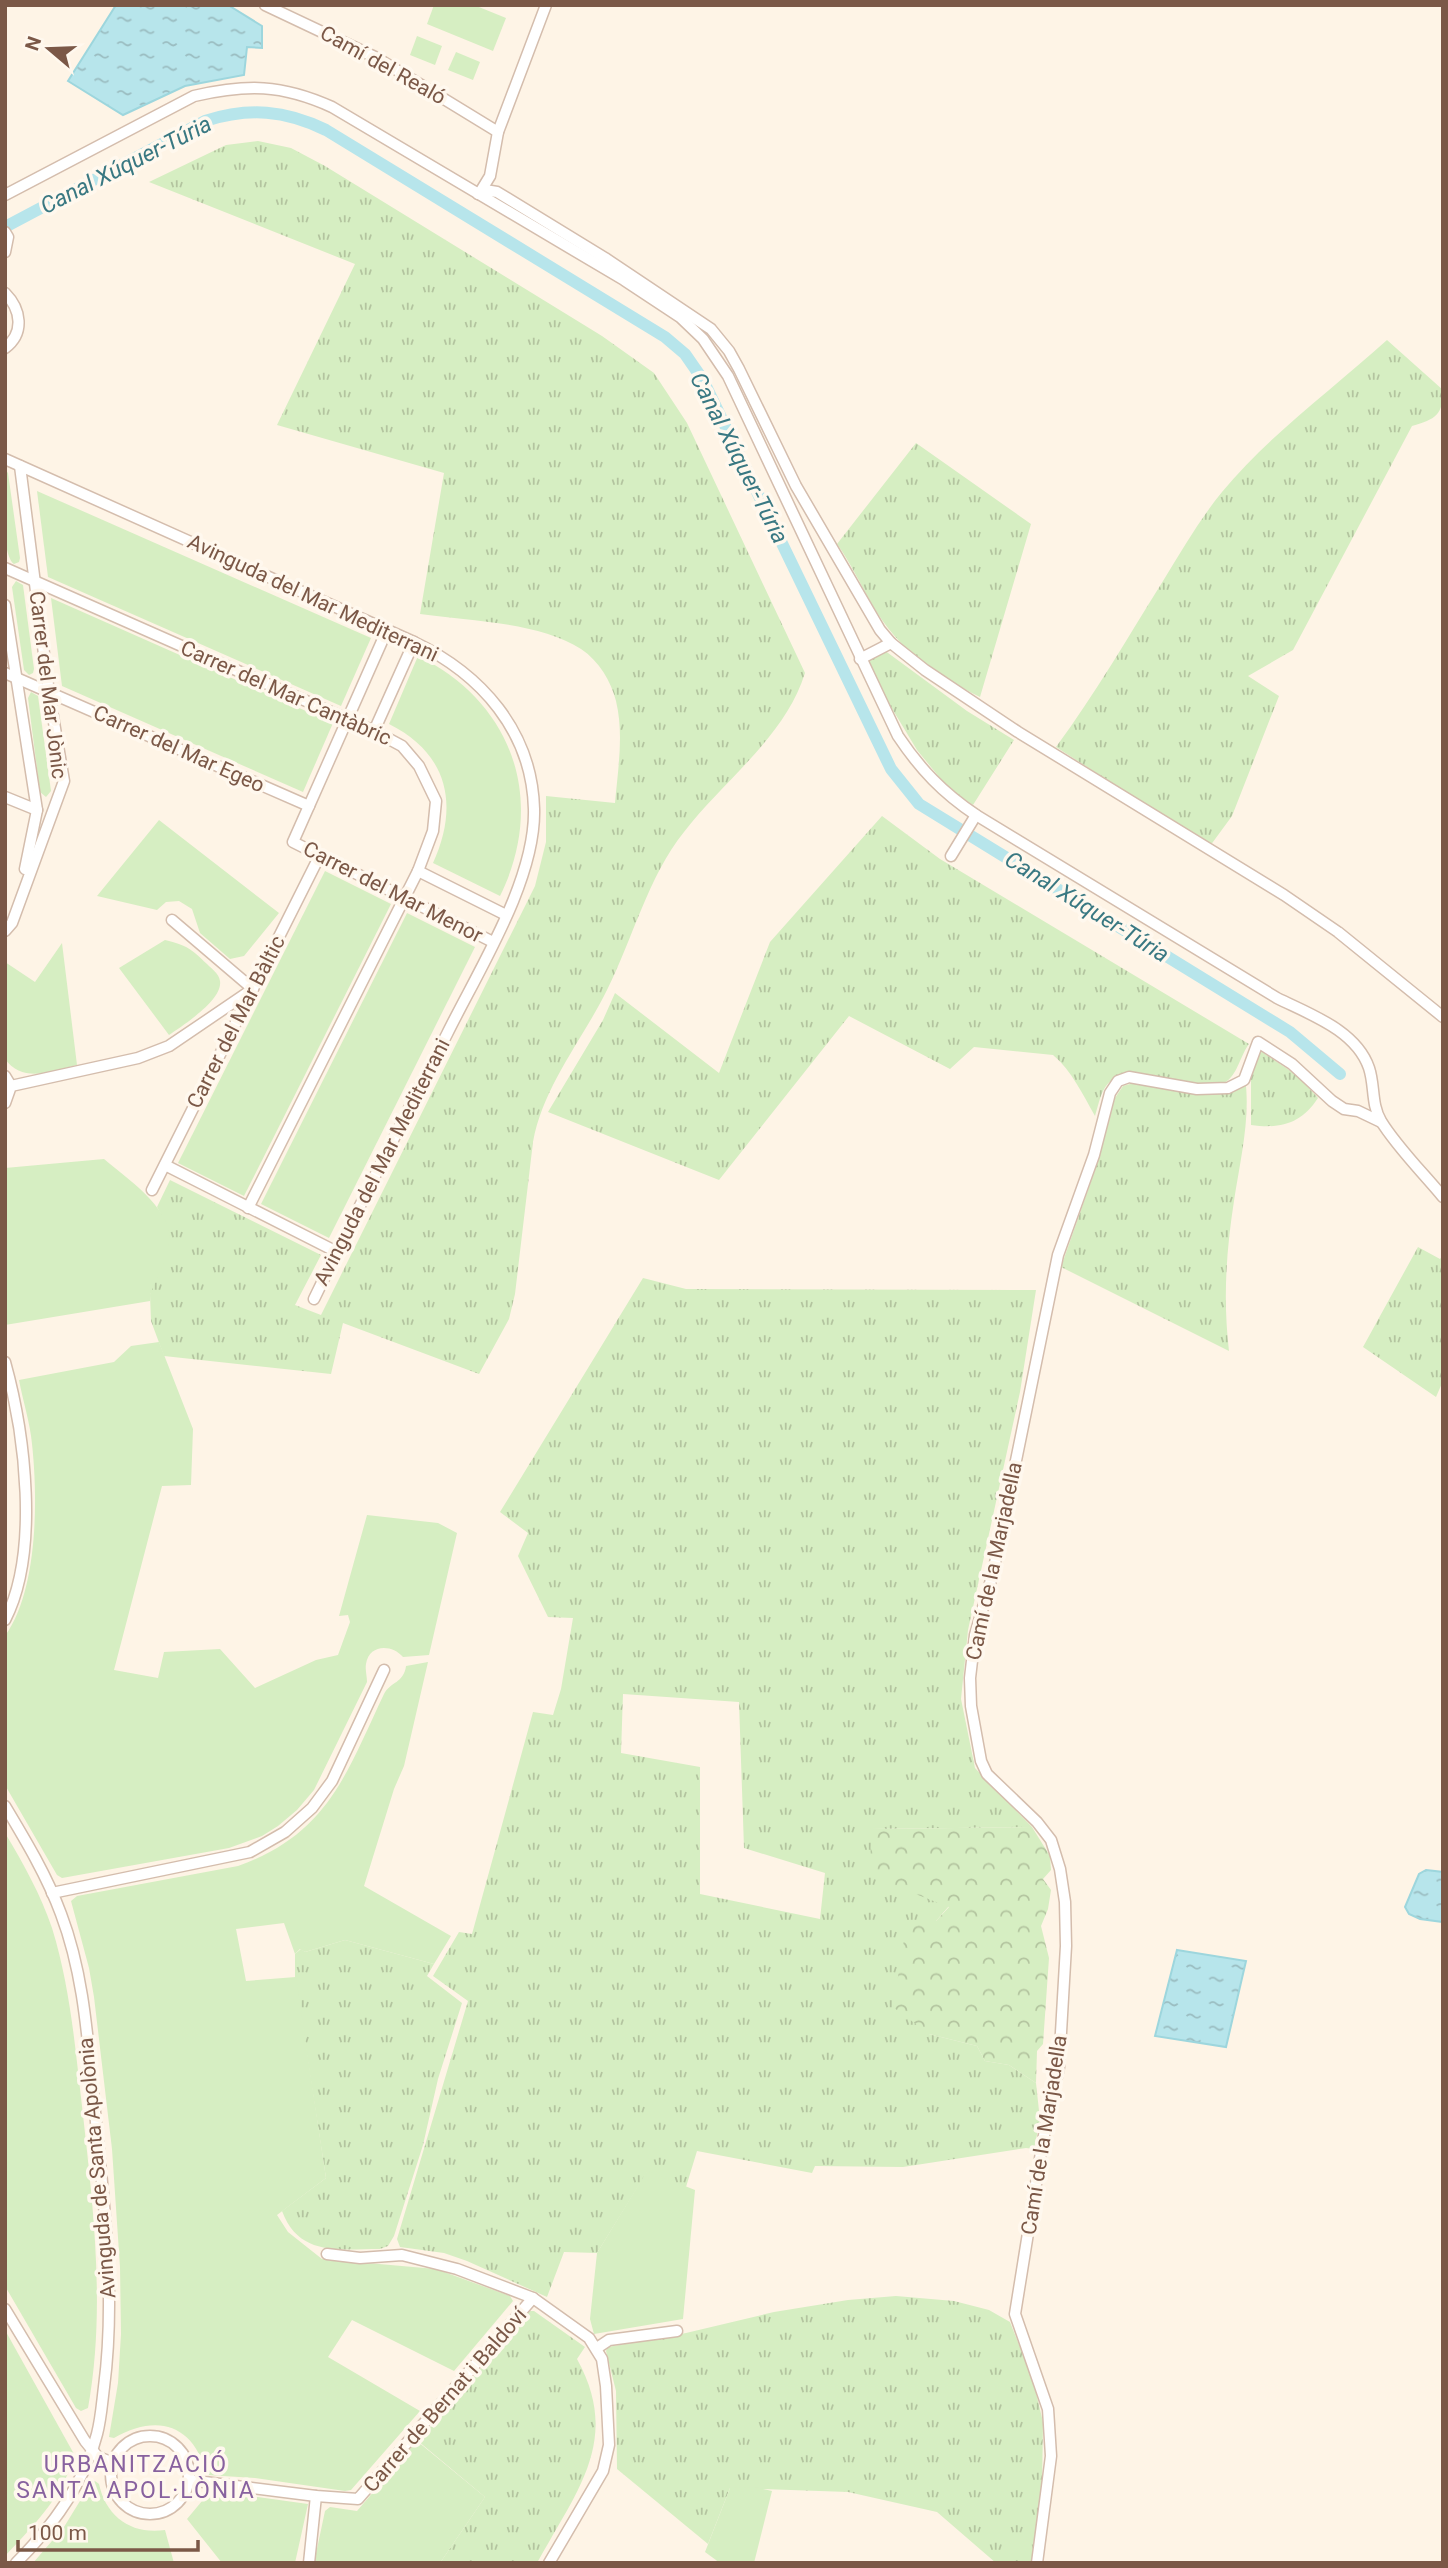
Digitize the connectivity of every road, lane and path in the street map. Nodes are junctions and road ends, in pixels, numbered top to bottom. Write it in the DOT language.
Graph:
graph roads {
  1 [pos="265,5"];
  2 [pos="545,5"];
  3 [pos="498,132"];
  4 [pos="490,176"];
  5 [pos="497,192"];
  6 [pos="478,194"];
  7 [pos="5,195"];
  8 [pos="7,234"];
  9 [pos="5,253"];
  10 [pos="5,293"];
  11 [pos="5,348"];
  12 [pos="5,459"];
  13 [pos="20,466"];
  14 [pos="789,473"];
  15 [pos="776,479"];
  16 [pos="5,568"];
  17 [pos="34,581"];
  18 [pos="5,605"];
  19 [pos="387,630"];
  20 [pos="414,642"];
  21 [pos="891,643"];
  22 [pos="860,659"];
  23 [pos="5,673"];
  24 [pos="17,679"];
  25 [pos="49,693"];
  26 [pos="347,719"];
  27 [pos="374,731"];
  28 [pos="5,797"];
  29 [pos="309,806"];
  30 [pos="37,810"];
  31 [pos="975,815"];
  32 [pos="320,855"];
  33 [pos="951,856"];
  34 [pos="418,871"];
  35 [pos="20,897"];
  36 [pos="405,897"];
  37 [pos="506,915"];
  38 [pos="172,920"];
  39 [pos="5,931"];
  40 [pos="493,942"];
  41 [pos="253,989"];
  42 [pos="1443,1017"];
  43 [pos="5,1076"];
  44 [pos="11,1086"];
  45 [pos="5,1103"];
  46 [pos="1381,1122"];
  47 [pos="164,1166"];
  48 [pos="152,1190"];
  49 [pos="1443,1197"];
  50 [pos="247,1208"];
  51 [pos="337,1251"];
  52 [pos="314,1299"];
  53 [pos="5,1362"];
  54 [pos="5,1620"];
  55 [pos="384,1670"];
  56 [pos="5,1806"];
  57 [pos="52,1893"];
  58 [pos="327,2255"];
  59 [pos="533,2298"];
  60 [pos="5,2309"];
  61 [pos="677,2331"];
  62 [pos="597,2348"];
  63 [pos="92,2449"];
  64 [pos="111,2462"];
  65 [pos="189,2480"];
  66 [pos="316,2496"];
  67 [pos="16,2563"];
  68 [pos="309,2563"];
  69 [pos="549,2563"];
  70 [pos="1037,2563"];
  1 -- 3 [label="street, Camí del Realó"];
  2 -- 3 [label="street"];
  3 -- 4 [label="street"];
  4 -- 5 [label="street"];
  4 -- 6 [label="street"];
  5 -- 6 [label="street"];
  5 -- 14 [label="street"];
  6 -- 7 [label="street"];
  6 -- 15 [label="street"];
  8 -- 9 [label="street"];
  10 -- 11 [label="street"];
  12 -- 13 [label="street, Avinguda del Mar Mediterrani"];
  13 -- 17 [label="street, Carrer del Mar Jònic"];
  13 -- 19 [label="street, Avinguda del Mar Mediterrani"];
  14 -- 15 [label="street"];
  14 -- 21 [label="street"];
  15 -- 22 [label="street"];
  16 -- 17 [label="street, Carrer del Mar Cantàbric"];
  17 -- 25 [label="street, Carrer del Mar Jònic"];
  17 -- 26 [label="street, Carrer del Mar Cantàbric"];
  18 -- 24 [label="street, Carrer del Mar Jònic"];
  19 -- 20 [label="street, Avinguda del Mar Mediterrani"];
  19 -- 26 [label="street"];
  20 -- 27 [label="street"];
  20 -- 37 [label="street, Avinguda del Mar Mediterrani"];
  21 -- 22 [label="street"];
  21 -- 42 [label="street"];
  22 -- 31 [label="street"];
  23 -- 24 [label="street, Carrer del Mar Egeo"];
  24 -- 25 [label="street, Carrer del Mar Egeo"];
  24 -- 30 [label="street, Carrer del Mar Jònic"];
  25 -- 29 [label="street, Carrer del Mar Egeo"];
  25 -- 35 [label="street, Carrer del Mar Jònic"];
  26 -- 27 [label="street, Carrer del Mar Cantàbric"];
  26 -- 29 [label="street"];
  27 -- 34 [label="street, Carrer del Mar Cantàbric"];
  28 -- 30 [label="street"];
  29 -- 32 [label="street, Carrer del Mar Menor"];
  30 -- 35 [label="street, Carrer del Mar Jònic"];
  31 -- 33 [label="street"];
  31 -- 46 [label="street"];
  32 -- 36 [label="street, Carrer del Mar Menor"];
  32 -- 41 [label="street, Carrer del Mar Bàltic"];
  34 -- 36 [label="street, Carrer del Mar Cantàbric"];
  34 -- 37 [label="street, Carrer del Mar Menor"];
  35 -- 39 [label="street, Carrer del Mar Jònic"];
  36 -- 40 [label="street, Carrer del Mar Menor"];
  36 -- 50 [label="street, Carrer del Mar Cantàbric"];
  37 -- 40 [label="street, Avinguda del Mar Mediterrani"];
  38 -- 41 [label="street"];
  40 -- 51 [label="street, Avinguda del Mar Mediterrani"];
  41 -- 44 [label="street"];
  41 -- 47 [label="street, Carrer del Mar Bàltic"];
  43 -- 44 [label="street"];
  44 -- 45 [label="street"];
  46 -- 49 [label="street"];
  46 -- 70 [label="street, Camí de la Marjadella"];
  47 -- 48 [label="street, Carrer del Mar Bàltic"];
  47 -- 50 [label="street"];
  50 -- 51 [label="street"];
  51 -- 52 [label="street, Avinguda del Mar Mediterrani"];
  53 -- 54 [label="street"];
  55 -- 57 [label="street"];
  56 -- 57 [label="street, Avinguda de Santa Apolònia"];
  57 -- 63 [label="street, Avinguda de Santa Apolònia"];
  58 -- 59 [label="street"];
  59 -- 62 [label="street"];
  59 -- 66 [label="street, Carrer de Bernat i Baldoví"];
  60 -- 63 [label="street"];
  61 -- 62 [label="street"];
  62 -- 69 [label="street"];
  63 -- 64 [label="street"];
  63 -- 67 [label="street, Avinguda de Santa Apolònia"];
  64 -- 65 [label="street"];
  64 -- 65 [label="street"];
  65 -- 66 [label="street, Carrer de Bernat i Baldoví"];
  66 -- 68 [label="street"];
}
